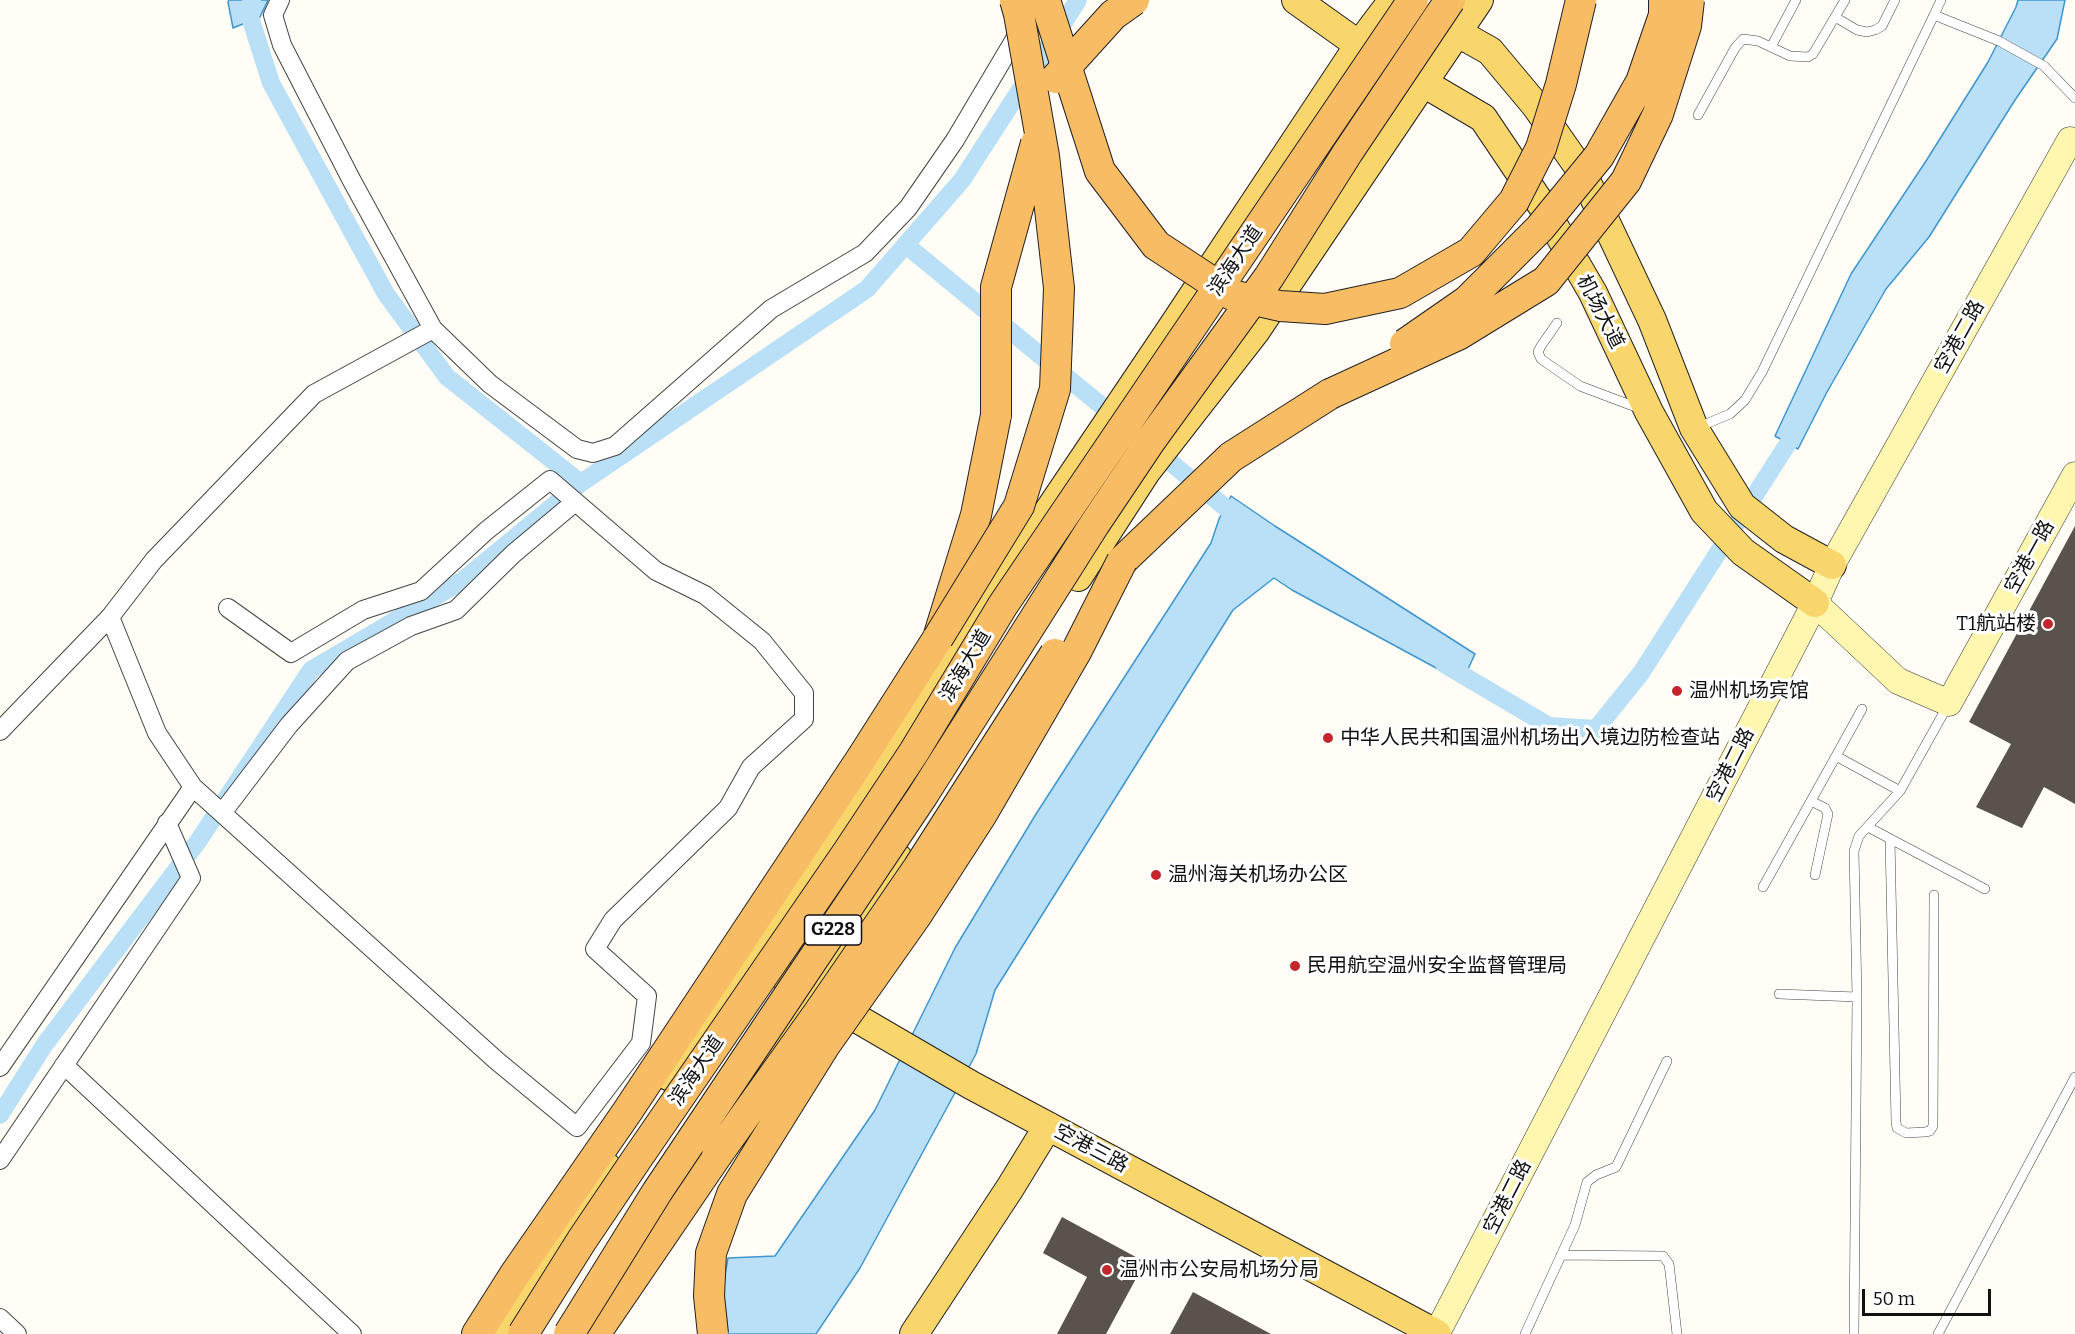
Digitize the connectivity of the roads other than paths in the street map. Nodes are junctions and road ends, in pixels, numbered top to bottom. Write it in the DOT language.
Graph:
graph roads {
  1 [pos="280,0"];
  2 [pos="1015,0"];
  3 [pos="1040,0"];
  4 [pos="1045,0"];
  5 [pos="1134,0"];
  6 [pos="1296,0"];
  7 [pos="1393,0"];
  8 [pos="1398,0"];
  9 [pos="1413,0"];
  10 [pos="1450,0"];
  11 [pos="1479,0"];
  12 [pos="1581,0"];
  13 [pos="1664,0"];
  14 [pos="1689,0"];
  15 [pos="1796,0"];
  16 [pos="1845,0"];
  17 [pos="1895,0"];
  18 [pos="1941,0"];
  19 [pos="1934,15"];
  20 [pos="1835,17"];
  21 [pos="1457,33"];
  22 [pos="1359,45"];
  23 [pos="1771,47"];
  24 [pos="1423,83"];
  25 [pos="2075,98"];
  26 [pos="1698,115"];
  27 [pos="2073,139"];
  28 [pos="1557,323"];
  29 [pos="433,330"];
  30 [pos="1330,394"];
  31 [pos="1648,412"];
  32 [pos="1694,428"];
  33 [pos="2075,475"];
  34 [pos="570,498"];
  35 [pos="1122,561"];
  36 [pos="1833,565"];
  37 [pos="1815,603"];
  38 [pos="228,608"];
  39 [pos="110,617"];
  40 [pos="938,638"];
  41 [pos="1949,703"];
  42 [pos="1862,709"];
  43 [pos="0,731"];
  44 [pos="1836,756"];
  45 [pos="193,787"];
  46 [pos="1900,790"];
  47 [pos="1811,801"];
  48 [pos="217,809"];
  49 [pos="166,823"];
  50 [pos="1868,827"];
  51 [pos="1890,839"];
  52 [pos="1815,875"];
  53 [pos="1763,887"];
  54 [pos="1985,889"];
  55 [pos="1934,895"];
  56 [pos="743,966"];
  57 [pos="1779,994"];
  58 [pos="1857,997"];
  59 [pos="805,1002"];
  60 [pos="1667,1061"];
  61 [pos="64,1065"];
  62 [pos="0,1067"];
  63 [pos="2075,1077"];
  64 [pos="1044,1133"];
  65 [pos="0,1160"];
  66 [pos="1561,1255"];
  67 [pos="0,1318"];
  68 [pos="17,1334"];
  69 [pos="352,1334"];
  70 [pos="477,1334"];
  71 [pos="494,1334"];
  72 [pos="523,1334"];
  73 [pos="569,1334"];
  74 [pos="587,1334"];
  75 [pos="595,1334"];
  76 [pos="713,1334"];
  77 [pos="914,1334"];
  78 [pos="1401,1334"];
  79 [pos="1437,1334"];
  80 [pos="1525,1334"];
  81 [pos="1677,1334"];
  82 [pos="1854,1334"];
  83 [pos="1938,1334"];
  1 -- 29 [label="street"];
  2 -- 40 [label="highway, bridge"];
  3 -- 29 [label="street"];
  4 -- 12 [label="highway, bridge"];
  5 -- 40 [label="highway, bridge"];
  6 -- 22 [label="main road, 机场大道"];
  7 -- 22 [label="main road"];
  8 -- 21 [label="main road"];
  9 -- 72 [label="highway, 滨海大道 / G228, bridge"];
  10 -- 73 [label="highway, 滨海大道 / G228, bridge"];
  11 -- 21 [label="main road"];
  13 -- 30 [label="highway, bridge"];
  14 -- 30 [label="highway, bridge"];
  15 -- 23 [label="lane"];
  16 -- 20 [label="lane"];
  17 -- 20 [label="lane"];
  18 -- 19 [label="lane"];
  19 -- 25 [label="lane"];
  19 -- 32 [label="lane"];
  20 -- 23 [label="lane"];
  21 -- 24 [label="main road"];
  21 -- 32 [label="main road"];
  22 -- 24 [label="main road, 机场大道"];
  22 -- 56 [label="main road"];
  23 -- 26 [label="lane"];
  24 -- 31 [label="main road, 机场大道"];
  24 -- 59 [label="main road"];
  27 -- 36 [label="main road, 空港二路"];
  28 -- 31 [label="lane"];
  29 -- 39 [label="street"];
  30 -- 35 [label="highway"];
  31 -- 37 [label="main road, 机场大道"];
  32 -- 36 [label="main road"];
  33 -- 41 [label="main road, 空港一路"];
  34 -- 38 [label="street"];
  34 -- 48 [label="street"];
  34 -- 48 [label="street"];
  35 -- 75 [label="highway, bridge"];
  35 -- 76 [label="highway, bridge"];
  36 -- 37 [label="main road, 空港二路"];
  37 -- 41 [label="main road"];
  37 -- 79 [label="main road, 空港二路"];
  39 -- 43 [label="street"];
  39 -- 45 [label="street"];
  40 -- 70 [label="highway"];
  41 -- 46 [label="lane"];
  42 -- 44 [label="lane"];
  44 -- 46 [label="lane"];
  44 -- 47 [label="lane"];
  45 -- 48 [label="street"];
  45 -- 49 [label="street"];
  46 -- 50 [label="lane"];
  47 -- 52 [label="lane"];
  47 -- 53 [label="lane"];
  49 -- 61 [label="street"];
  49 -- 62 [label="street"];
  50 -- 51 [label="lane"];
  50 -- 58 [label="lane"];
  51 -- 54 [label="lane"];
  51 -- 55 [label="lane"];
  56 -- 59 [label="main road, 空港三路"];
  56 -- 71 [label="main road"];
  57 -- 58 [label="lane"];
  58 -- 82 [label="lane"];
  59 -- 64 [label="main road, 空港三路"];
  59 -- 74 [label="main road"];
  60 -- 66 [label="lane"];
  61 -- 65 [label="street"];
  61 -- 69 [label="street"];
  63 -- 83 [label="lane"];
  64 -- 77 [label="main road"];
  64 -- 78 [label="main road, 空港三路"];
  64 -- 79 [label="main road, 空港三路"];
  66 -- 80 [label="lane"];
  66 -- 81 [label="lane"];
  67 -- 68 [label="street"];
}
